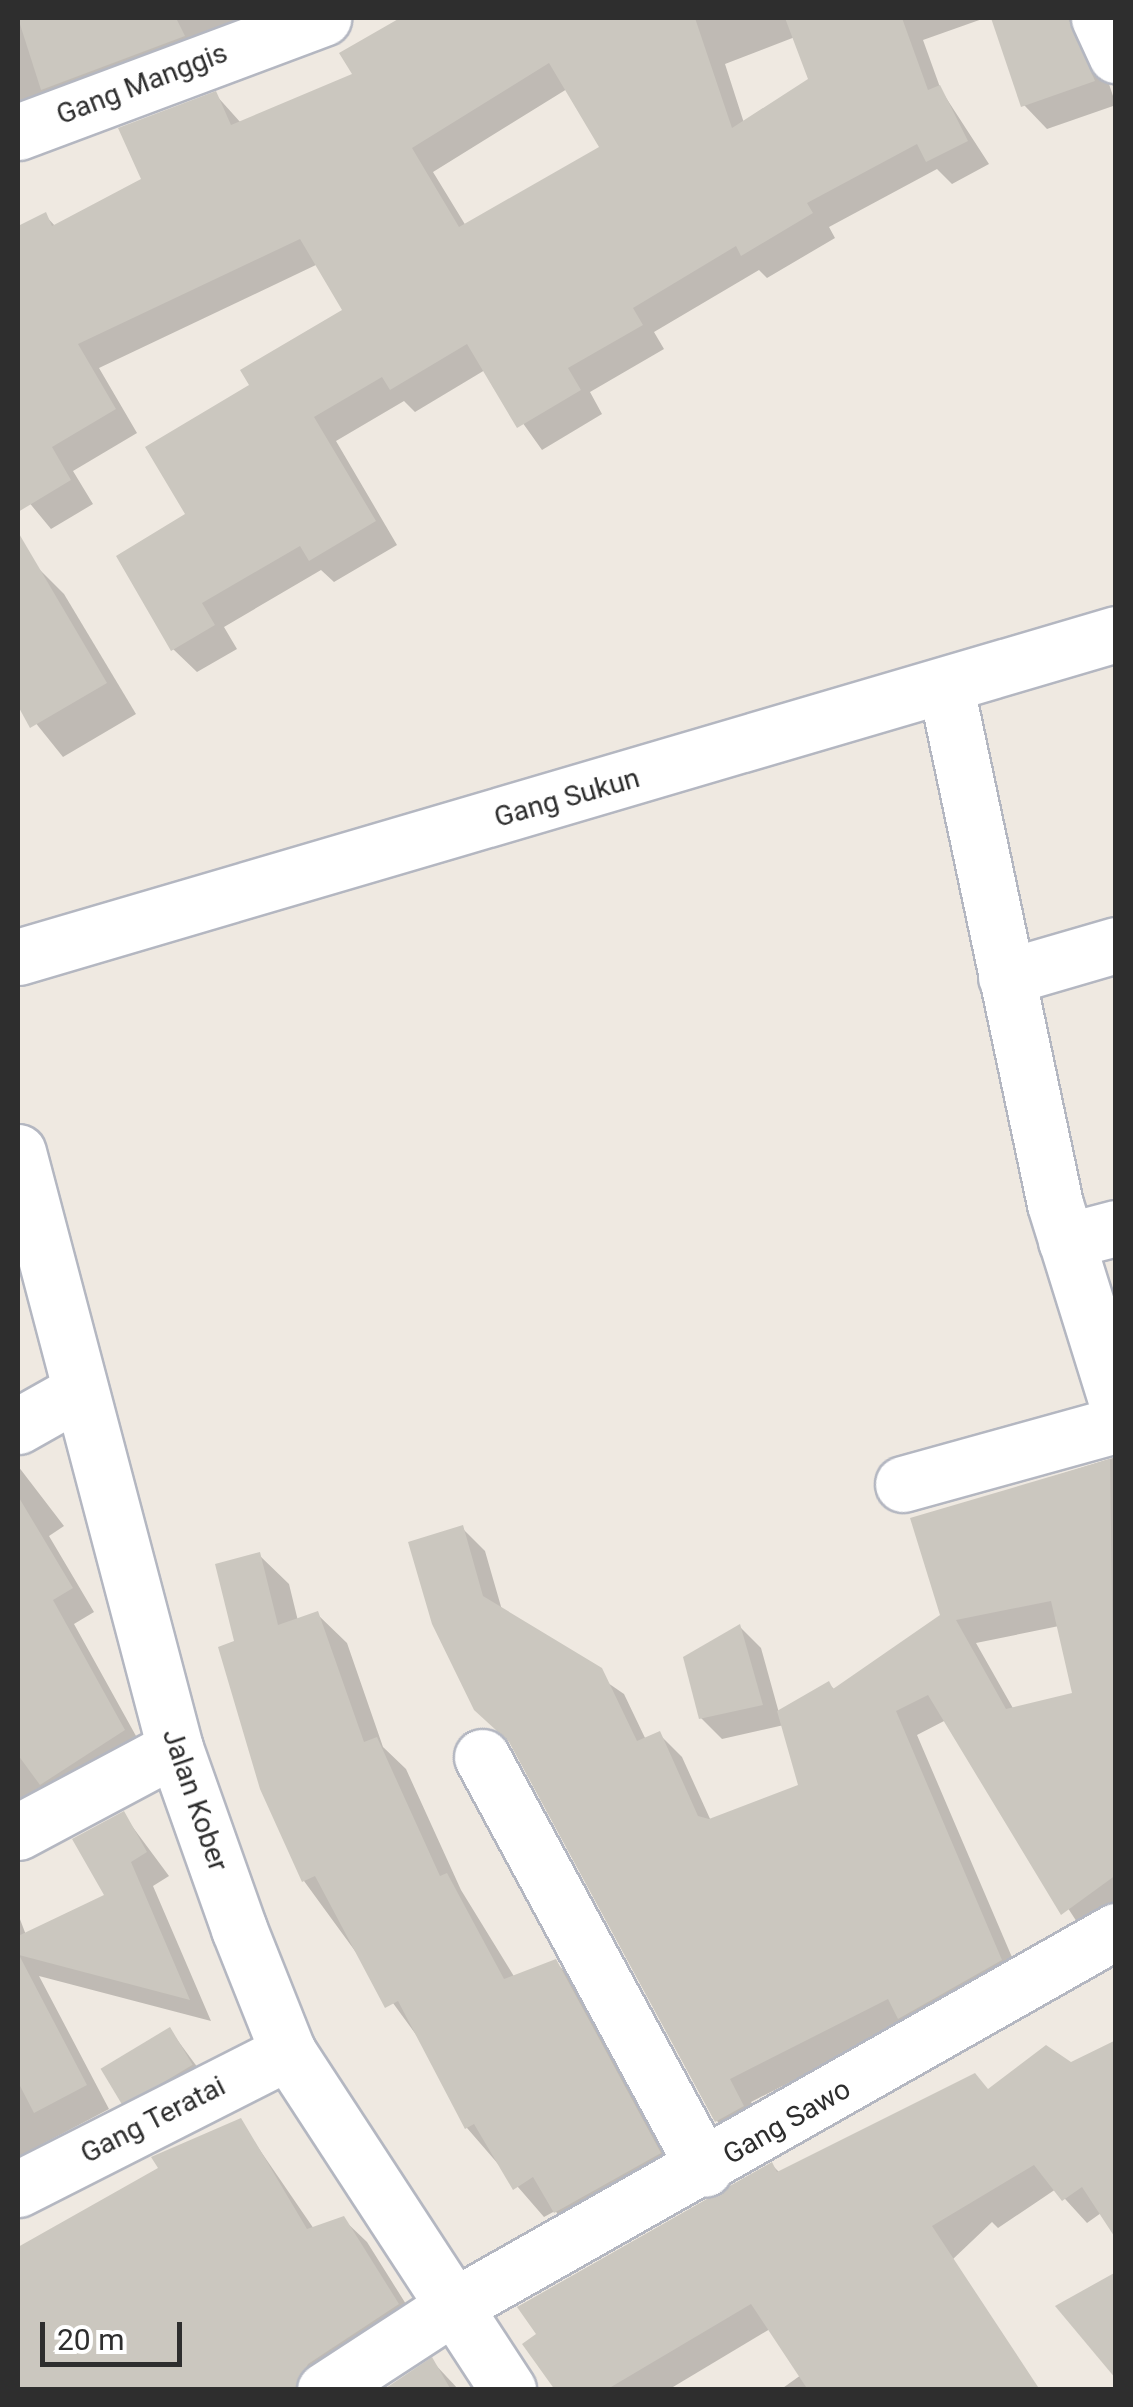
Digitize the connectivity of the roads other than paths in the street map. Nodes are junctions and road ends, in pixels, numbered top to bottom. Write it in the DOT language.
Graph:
graph roads {
  1 [pos="323,18"];
  2 [pos="1099,18"];
  3 [pos="1116,55"];
  4 [pos="18,132"];
  5 [pos="1116,634"];
  6 [pos="946,688"];
  7 [pos="1116,945"];
  8 [pos="18,957"];
  9 [pos="1006,977"];
  10 [pos="18,1152"];
  11 [pos="1091,1235"];
  12 [pos="80,1391"];
  13 [pos="1116,1400"];
  14 [pos="1116,1425"];
  15 [pos="18,1426"];
  16 [pos="902,1484"];
  17 [pos="176,1748"];
  18 [pos="482,1757"];
  19 [pos="18,1832"];
  20 [pos="1116,1931"];
  21 [pos="288,2052"];
  22 [pos="705,2169"];
  23 [pos="18,2189"];
  24 [pos="454,2306"];
  25 [pos="326,2390"];
  26 [pos="508,2390"];
  1 -- 4 [label="street, Gang Manggis"];
  2 -- 3 [label="street"];
  5 -- 6 [label="street, Gang Sukun"];
  6 -- 8 [label="street, Gang Sukun"];
  6 -- 9 [label="street"];
  7 -- 9 [label="street"];
  9 -- 11 [label="street"];
  10 -- 12 [label="street, Jalan Kober"];
  11 -- 13 [label="street"];
  12 -- 15 [label="street"];
  12 -- 17 [label="street, Jalan Kober"];
  14 -- 16 [label="street"];
  17 -- 19 [label="street"];
  17 -- 21 [label="street, Jalan Kober"];
  18 -- 22 [label="street"];
  20 -- 22 [label="street, Gang Sawo"];
  21 -- 23 [label="street, Gang Teratai"];
  21 -- 24 [label="street, Jalan Kober"];
  22 -- 24 [label="street, Gang Sawo"];
  24 -- 25 [label="street, Gang Sawo"];
  24 -- 26 [label="street, Jalan Kober"];
}
